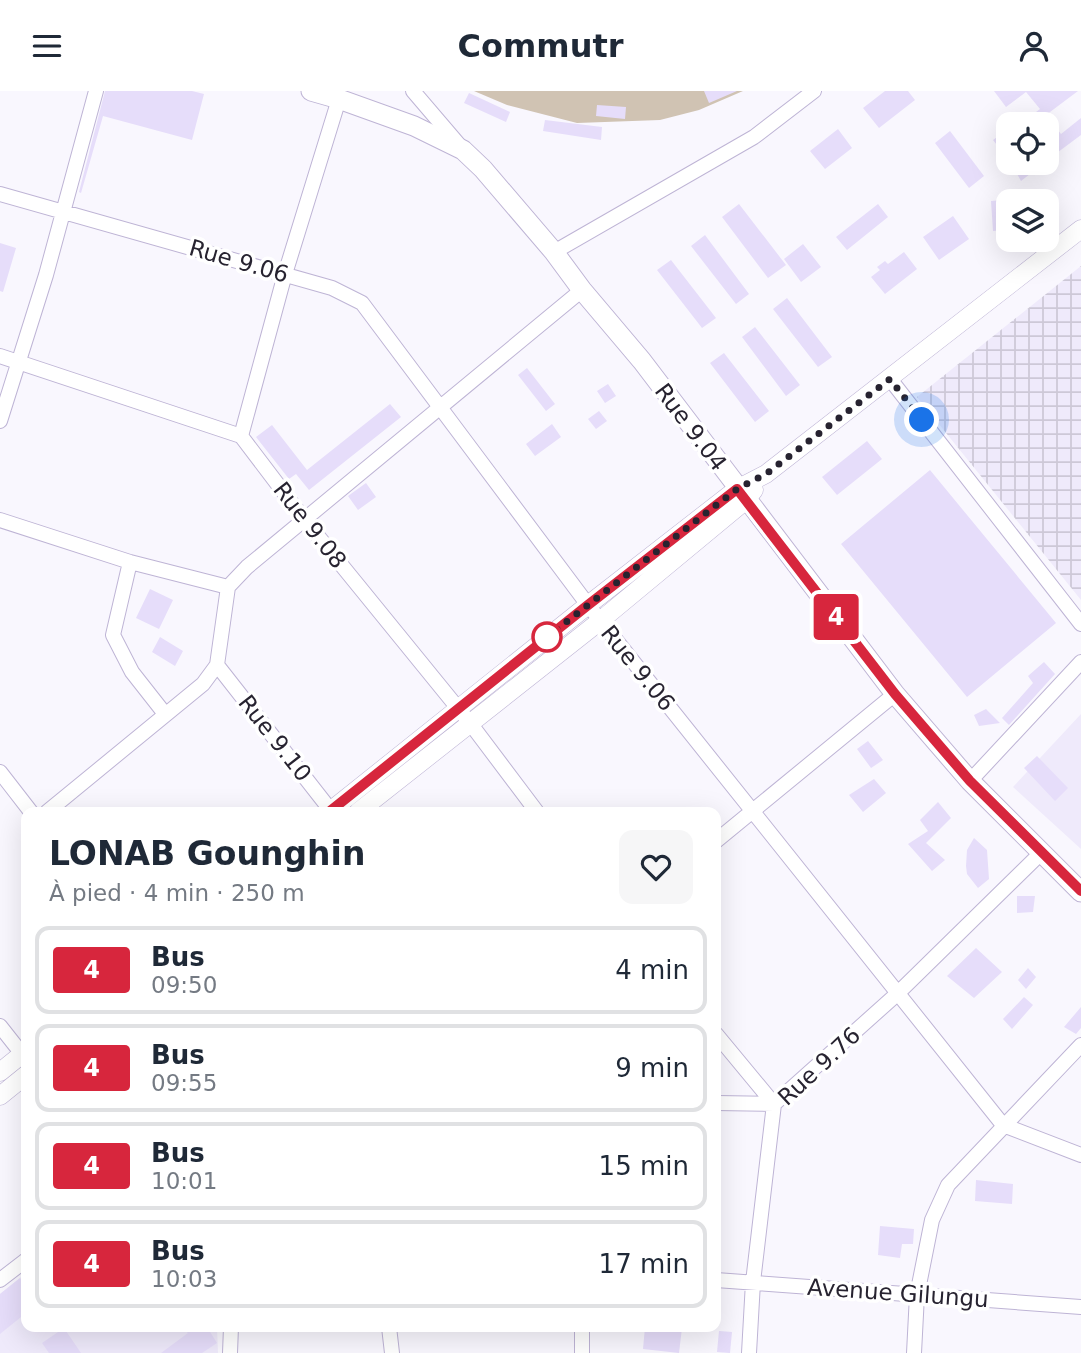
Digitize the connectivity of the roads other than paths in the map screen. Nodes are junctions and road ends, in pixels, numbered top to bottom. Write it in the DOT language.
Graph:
graph roads {
  1 [pos="96,91"];
  2 [pos="311,91"];
  3 [pos="413,91"];
  4 [pos="814,91"];
  5 [pos="339,99"];
  6 [pos="463,150"];
  7 [pos="0,194"];
  8 [pos="63,213"];
  9 [pos="1081,229"];
  10 [pos="554,252"];
  11 [pos="285,274"];
  12 [pos="582,290"];
  13 [pos="0,356"];
  14 [pos="19,361"];
  15 [pos="890,379"];
  16 [pos="439,407"];
  17 [pos="0,421"];
  18 [pos="241,436"];
  19 [pos="742,495"];
  20 [pos="304,519"];
  21 [pos="0,520"];
  22 [pos="130,562"];
  23 [pos="228,587"];
  24 [pos="588,605"];
  25 [pos="600,621"];
  26 [pos="1081,624"];
  27 [pos="1081,662"];
  28 [pos="217,665"];
  29 [pos="895,694"];
  30 [pos="165,714"];
  31 [pos="464,716"];
  32 [pos="0,772"];
  33 [pos="970,781"];
  34 [pos="27,807"];
  35 [pos="53,807"];
  36 [pos="328,807"];
  37 [pos="337,807"];
  38 [pos="364,807"];
  39 [pos="533,807"];
  40 [pos="753,812"];
  41 [pos="721,837"];
  42 [pos="1041,853"];
  43 [pos="1081,891"];
  44 [pos="897,994"];
  45 [pos="0,1026"];
  46 [pos="721,1040"];
  47 [pos="1081,1045"];
  48 [pos="21,1050"];
  49 [pos="21,1058"];
  50 [pos="0,1072"];
  51 [pos="21,1079"];
  52 [pos="0,1095"];
  53 [pos="721,1103"];
  54 [pos="774,1104"];
  55 [pos="1003,1125"];
  56 [pos="1081,1155"];
  57 [pos="21,1264"];
  58 [pos="0,1280"];
  59 [pos="721,1280"];
  60 [pos="753,1282"];
  61 [pos="917,1294"];
  62 [pos="1081,1307"];
  63 [pos="231,1332"];
  64 [pos="390,1332"];
  65 [pos="582,1332"];
  66 [pos="230,1353"];
  67 [pos="392,1353"];
  68 [pos="582,1353"];
  69 [pos="750,1353"];
  70 [pos="914,1353"];
  1 -- 8 [label="street"];
  2 -- 5 [label="main road, Rue 9.04"];
  3 -- 6 [label="street"];
  4 -- 10 [label="street"];
  5 -- 6 [label="main road, Rue 9.04"];
  5 -- 11 [label="street"];
  6 -- 10 [label="main road, Rue 9.04"];
  7 -- 8 [label="street, Rue 9.06"];
  8 -- 11 [label="street, Rue 9.06"];
  8 -- 14 [label="street"];
  9 -- 15 [label="street"];
  10 -- 12 [label="main road, Rue 9.04"];
  11 -- 16 [label="street, Rue 9.06"];
  11 -- 18 [label="street"];
  12 -- 16 [label="street"];
  12 -- 19 [label="main road, Rue 9.04"];
  13 -- 14 [label="street"];
  14 -- 17 [label="street"];
  14 -- 18 [label="street"];
  15 -- 19 [label="street"];
  15 -- 26 [label="street"];
  16 -- 20 [label="street"];
  16 -- 24 [label="street, Rue 9.06"];
  18 -- 20 [label="street, Rue 9.08"];
  19 -- 24 [label="street"];
  19 -- 25 [label="street"];
  19 -- 29 [label="main road, Rue 9.04"];
  20 -- 23 [label="street"];
  20 -- 31 [label="street, Rue 9.08"];
  21 -- 22 [label="street"];
  22 -- 23 [label="street"];
  22 -- 30 [label="street"];
  23 -- 28 [label="street"];
  24 -- 25 [label="street, Rue 9.06"];
  24 -- 31 [label="street"];
  25 -- 31 [label="street"];
  25 -- 40 [label="street, Rue 9.06"];
  27 -- 33 [label="street"];
  28 -- 30 [label="street"];
  28 -- 36 [label="street, Rue 9.10"];
  29 -- 33 [label="main road, Rue 9.04"];
  29 -- 40 [label="street"];
  30 -- 35 [label="street"];
  31 -- 37 [label="street"];
  31 -- 38 [label="street"];
  31 -- 39 [label="street, Rue 9.08"];
  32 -- 34 [label="street"];
  33 -- 42 [label="main road, Rue 9.04"];
  40 -- 41 [label="street"];
  40 -- 44 [label="street, Rue 9.06"];
  42 -- 43 [label="main road, Rue 9.04"];
  42 -- 44 [label="street, Rue 9.76"];
  44 -- 54 [label="street, Rue 9.76"];
  44 -- 55 [label="street, Rue 9.06"];
  45 -- 48 [label="street"];
  46 -- 54 [label="street"];
  47 -- 55 [label="street"];
  49 -- 50 [label="street"];
  51 -- 52 [label="street"];
  53 -- 54 [label="street"];
  54 -- 60 [label="street, Rue 9.76"];
  55 -- 56 [label="street, Rue 9.06"];
  55 -- 61 [label="street"];
  57 -- 58 [label="street"];
  59 -- 60 [label="street, Avenue Gilungu"];
  60 -- 61 [label="street, Avenue Gilungu"];
  60 -- 69 [label="street, Rue 9.76"];
  61 -- 62 [label="street, Avenue Gilungu"];
  61 -- 70 [label="street"];
  63 -- 66 [label="street"];
  64 -- 67 [label="street"];
  65 -- 68 [label="street"];
}
